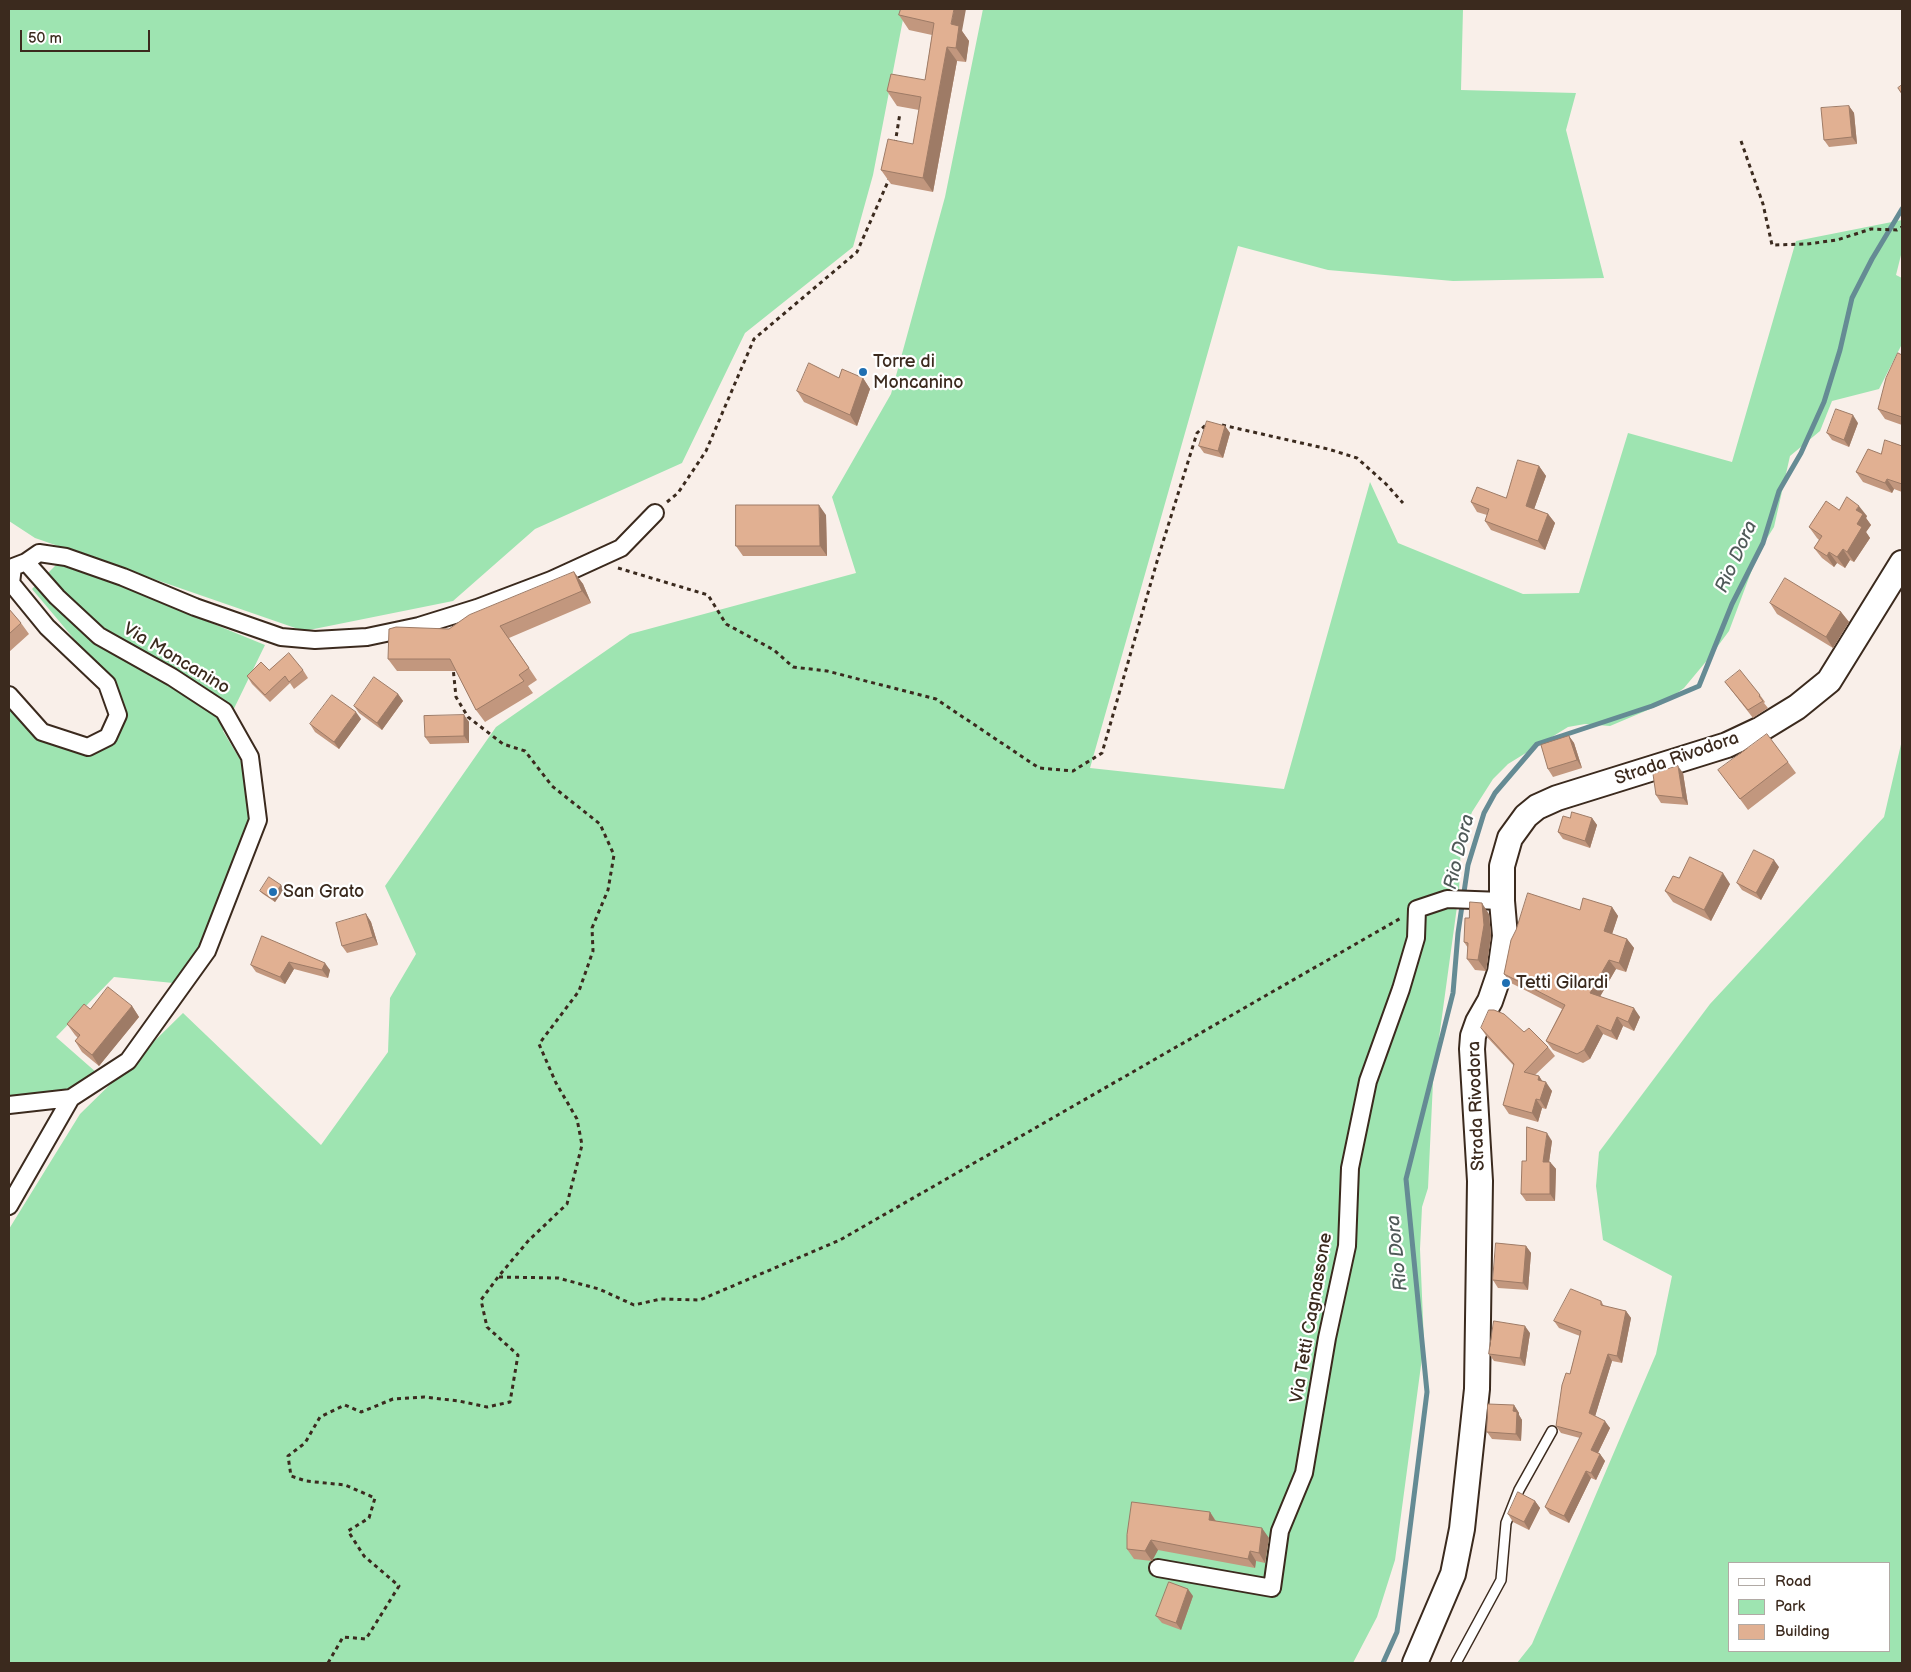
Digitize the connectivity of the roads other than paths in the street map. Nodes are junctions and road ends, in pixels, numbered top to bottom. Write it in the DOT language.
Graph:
graph roads {
  1 [pos="655,513"];
  2 [pos="26,562"];
  3 [pos="1902,563"];
  4 [pos="9,695"];
  5 [pos="1493,900"];
  6 [pos="71,1098"];
  7 [pos="9,1105"];
  8 [pos="9,1206"];
  9 [pos="1552,1431"];
  10 [pos="1158,1568"];
  11 [pos="1415,1663"];
  12 [pos="1456,1663"];
  1 -- 2 [label="street"];
  2 -- 4 [label="street"];
  2 -- 6 [label="street, Via Moncanino"];
  3 -- 5 [label="street, Strada Rivodora"];
  5 -- 10 [label="street, Via Tetti Cagnassone"];
  5 -- 11 [label="street, Strada Rivodora"];
  6 -- 7 [label="street"];
  6 -- 8 [label="street"];
  9 -- 12 [label="lane"];
}
